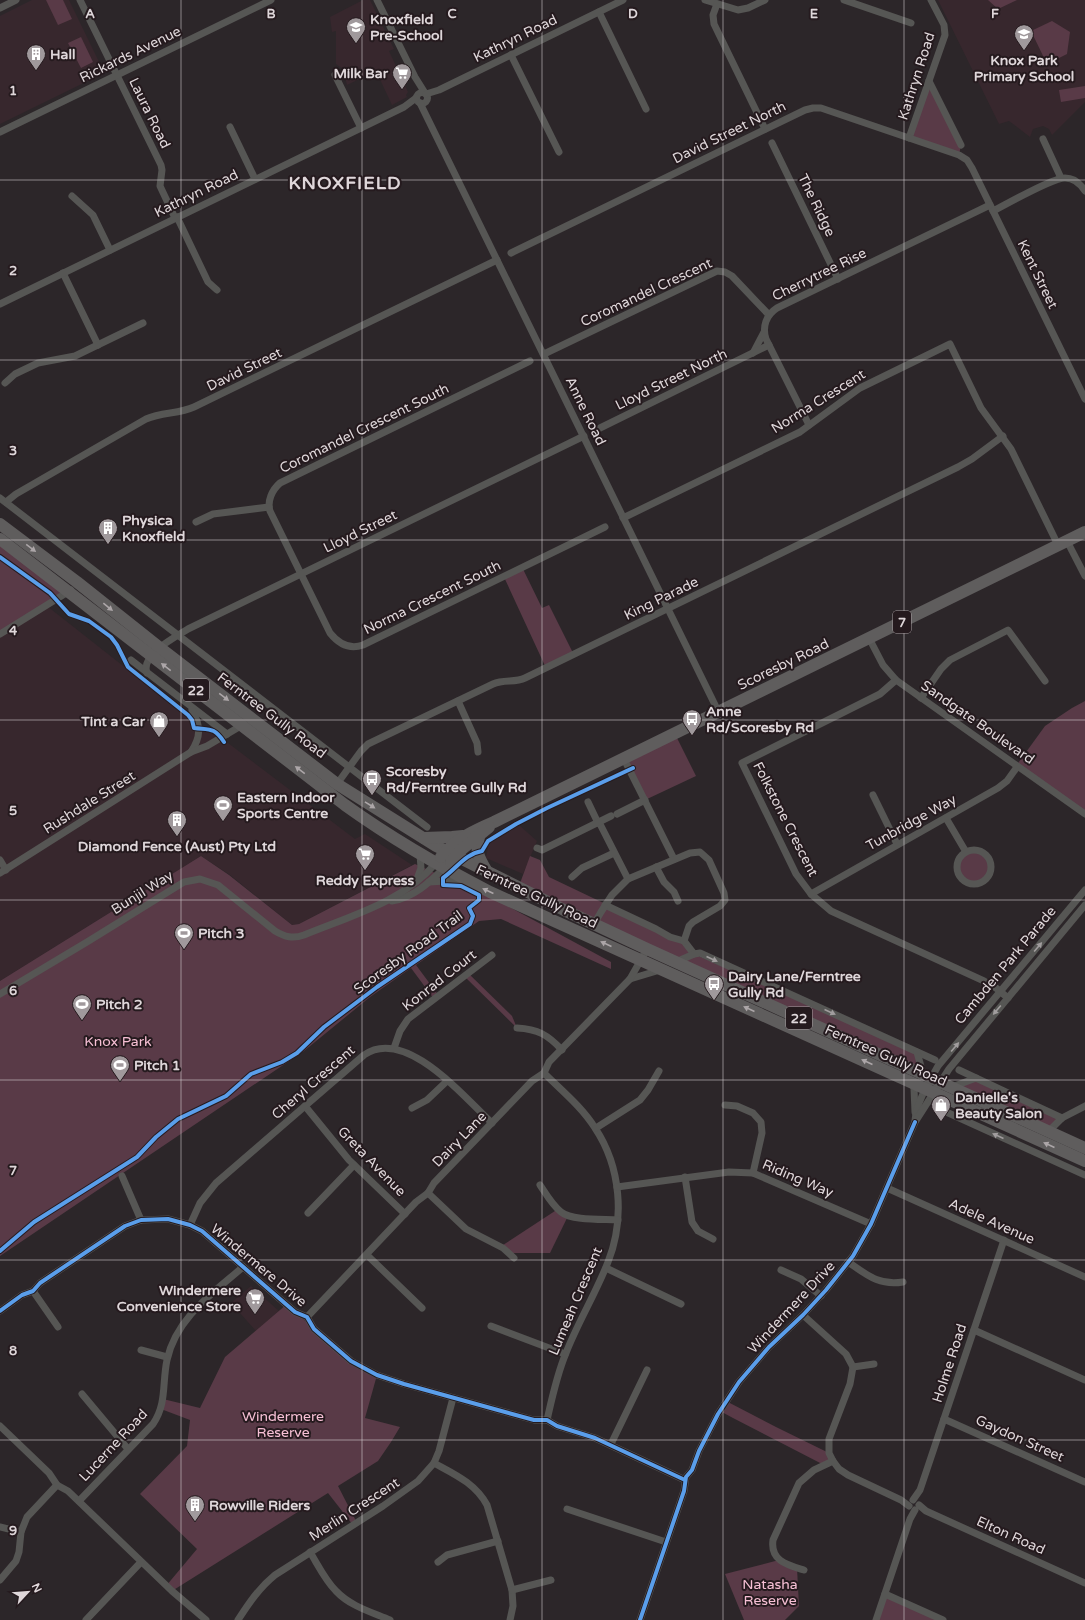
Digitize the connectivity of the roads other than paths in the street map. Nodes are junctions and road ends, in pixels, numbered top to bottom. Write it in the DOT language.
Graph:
graph roads {
  1 [pos="16,0"];
  2 [pos="80,0"];
  3 [pos="271,0"];
  4 [pos="377,0"];
  5 [pos="623,0"];
  6 [pos="705,0"];
  7 [pos="765,0"];
  8 [pos="844,0"];
  9 [pos="931,0"];
  10 [pos="717,4"];
  11 [pos="0,8"];
  12 [pos="599,12"];
  13 [pos="912,23"];
  14 [pos="511,55"];
  15 [pos="117,75"];
  16 [pos="335,75"];
  17 [pos="929,81"];
  18 [pos="422,98"];
  19 [pos="646,109"];
  20 [pos="230,127"];
  21 [pos="361,128"];
  22 [pos="765,129"];
  23 [pos="0,132"];
  24 [pos="909,138"];
  25 [pos="1044,139"];
  26 [pos="772,143"];
  27 [pos="961,145"];
  28 [pos="559,152"];
  29 [pos="967,160"];
  30 [pos="1061,178"];
  31 [pos="255,179"];
  32 [pos="1085,191"];
  33 [pos="72,196"];
  34 [pos="992,208"];
  35 [pos="176,218"];
  36 [pos="110,250"];
  37 [pos="511,253"];
  38 [pos="497,260"];
  39 [pos="63,273"];
  40 [pos="838,279"];
  41 [pos="217,290"];
  42 [pos="0,304"];
  43 [pos="769,314"];
  44 [pos="142,323"];
  45 [pos="764,332"];
  46 [pos="98,345"];
  47 [pos="770,345"];
  48 [pos="753,353"];
  49 [pos="544,354"];
  50 [pos="530,361"];
  51 [pos="5,383"];
  52 [pos="1085,399"];
  53 [pos="809,425"];
  54 [pos="600,428"];
  55 [pos="584,436"];
  56 [pos="1003,436"];
  57 [pos="3,500"];
  58 [pos="269,507"];
  59 [pos="623,518"];
  60 [pos="196,522"];
  61 [pos="0,524"];
  62 [pos="605,527"];
  63 [pos="1085,532"];
  64 [pos="0,538"];
  65 [pos="1063,543"];
  66 [pos="300,574"];
  67 [pos="1085,576"];
  68 [pos="77,582"];
  69 [pos="70,592"];
  70 [pos="668,609"];
  71 [pos="0,634"];
  72 [pos="178,635"];
  73 [pos="870,638"];
  74 [pos="155,652"];
  75 [pos="131,660"];
  76 [pos="147,673"];
  77 [pos="896,680"];
  78 [pos="1044,680"];
  79 [pos="921,698"];
  80 [pos="458,701"];
  81 [pos="190,706"];
  82 [pos="719,713"];
  83 [pos="245,720"];
  84 [pos="227,734"];
  85 [pos="191,752"];
  86 [pos="478,752"];
  87 [pos="624,759"];
  88 [pos="349,767"];
  89 [pos="1018,767"];
  90 [pos="337,784"];
  91 [pos="873,795"];
  92 [pos="644,800"];
  93 [pos="588,802"];
  94 [pos="1085,814"];
  95 [pos="946,818"];
  96 [pos="494,822"];
  97 [pos="599,822"];
  98 [pos="426,832"];
  99 [pos="465,835"];
  100 [pos="479,837"];
  101 [pos="897,844"];
  102 [pos="537,848"];
  103 [pos="966,852"];
  104 [pos="614,853"];
  105 [pos="420,854"];
  106 [pos="451,854"];
  107 [pos="674,859"];
  108 [pos="0,860"];
  109 [pos="440,866"];
  110 [pos="656,867"];
  111 [pos="486,870"];
  112 [pos="3,871"];
  113 [pos="572,877"];
  114 [pos="628,879"];
  115 [pos="465,880"];
  116 [pos="416,882"];
  117 [pos="429,882"];
  118 [pos="1085,890"];
  119 [pos="811,894"];
  120 [pos="388,901"];
  121 [pos="678,901"];
  122 [pos="605,905"];
  123 [pos="1085,905"];
  124 [pos="594,924"];
  125 [pos="684,941"];
  126 [pos="694,954"];
  127 [pos="492,955"];
  128 [pos="645,955"];
  129 [pos="676,962"];
  130 [pos="661,969"];
  131 [pos="630,979"];
  132 [pos="1000,991"];
  133 [pos="0,994"];
  134 [pos="1008,998"];
  135 [pos="517,1028"];
  136 [pos="394,1048"];
  137 [pos="562,1050"];
  138 [pos="917,1052"];
  139 [pos="946,1058"];
  140 [pos="935,1060"];
  141 [pos="954,1063"];
  142 [pos="959,1070"];
  143 [pos="659,1071"];
  144 [pos="544,1073"];
  145 [pos="932,1078"];
  146 [pos="976,1078"];
  147 [pos="447,1080"];
  148 [pos="912,1083"];
  149 [pos="930,1091"];
  150 [pos="950,1093"];
  151 [pos="725,1105"];
  152 [pos="305,1106"];
  153 [pos="1085,1106"];
  154 [pos="412,1108"];
  155 [pos="944,1111"];
  156 [pos="915,1114"];
  157 [pos="955,1116"];
  158 [pos="915,1122"];
  159 [pos="492,1123"];
  160 [pos="1056,1124"];
  161 [pos="596,1128"];
  162 [pos="1085,1148"];
  163 [pos="1085,1161"];
  164 [pos="354,1166"];
  165 [pos="752,1172"];
  166 [pos="1085,1175"];
  167 [pos="122,1176"];
  168 [pos="686,1178"];
  169 [pos="540,1185"];
  170 [pos="617,1187"];
  171 [pos="887,1188"];
  172 [pos="428,1193"];
  173 [pos="308,1213"];
  174 [pos="405,1214"];
  175 [pos="142,1220"];
  176 [pos="618,1220"];
  177 [pos="871,1224"];
  178 [pos="190,1225"];
  179 [pos="712,1239"];
  180 [pos="1004,1240"];
  181 [pos="367,1255"];
  182 [pos="514,1258"];
  183 [pos="848,1262"];
  184 [pos="243,1267"];
  185 [pos="606,1268"];
  186 [pos="781,1270"];
  187 [pos="1085,1277"];
  188 [pos="903,1282"];
  189 [pos="33,1291"];
  190 [pos="821,1296"];
  191 [pos="681,1304"];
  192 [pos="422,1308"];
  193 [pos="0,1311"];
  194 [pos="803,1315"];
  195 [pos="307,1318"];
  196 [pos="491,1326"];
  197 [pos="58,1327"];
  198 [pos="974,1330"];
  199 [pos="142,1350"];
  200 [pos="565,1354"];
  201 [pos="167,1357"];
  202 [pos="874,1364"];
  203 [pos="853,1367"];
  204 [pos="647,1370"];
  205 [pos="1085,1380"];
  206 [pos="82,1394"];
  207 [pos="453,1398"];
  208 [pos="944,1419"];
  209 [pos="546,1420"];
  210 [pos="0,1426"];
  211 [pos="611,1444"];
  212 [pos="128,1449"];
  213 [pos="833,1461"];
  214 [pos="434,1462"];
  215 [pos="685,1480"];
  216 [pos="1085,1482"];
  217 [pos="57,1485"];
  218 [pos="79,1501"];
  219 [pos="914,1506"];
  220 [pos="567,1509"];
  221 [pos="0,1527"];
  222 [pos="21,1532"];
  223 [pos="498,1540"];
  224 [pos="666,1542"];
  225 [pos="310,1552"];
  226 [pos="141,1562"];
  227 [pos="438,1562"];
  228 [pos="804,1570"];
  229 [pos="0,1580"];
  230 [pos="551,1580"];
  231 [pos="1085,1583"];
  232 [pos="512,1590"];
  233 [pos="885,1594"];
  234 [pos="86,1620"];
  235 [pos="206,1620"];
  236 [pos="238,1620"];
  237 [pos="390,1620"];
  238 [pos="510,1620"];
  239 [pos="640,1620"];
  240 [pos="876,1620"];
  241 [pos="943,1620"];
  1 -- 11 [label="street"];
  2 -- 15 [label="street, Laura Road"];
  3 -- 15 [label="street, Rickards Avenue"];
  4 -- 18 [label="street, Anne Road"];
  5 -- 12 [label="street, Kathryn Road"];
  6 -- 10 [label="street"];
  7 -- 10 [label="street"];
  8 -- 13 [label="street"];
  9 -- 17 [label="street, Kathryn Road"];
  10 -- 22 [label="street"];
  12 -- 14 [label="street, Kathryn Road"];
  12 -- 19 [label="street"];
  14 -- 18 [label="street, Kathryn Road"];
  14 -- 28 [label="street"];
  15 -- 23 [label="street, Rickards Avenue"];
  15 -- 35 [label="street, Laura Road"];
  16 -- 21 [label="street"];
  17 -- 24 [label="street, Kathryn Road"];
  17 -- 27 [label="street"];
  18 -- 21 [label="street, Kathryn Road"];
  18 -- 38 [label="street, Anne Road"];
  20 -- 31 [label="street"];
  21 -- 31 [label="street, Kathryn Road"];
  22 -- 24 [label="street, David Street North"];
  22 -- 37 [label="street, David Street North"];
  24 -- 29 [label="street, David Street North"];
  25 -- 30 [label="street"];
  26 -- 40 [label="street, The Ridge"];
  29 -- 34 [label="street, Kent Street"];
  30 -- 32 [label="street"];
  30 -- 34 [label="street, Cherrytree Rise"];
  31 -- 35 [label="street, Kathryn Road"];
  33 -- 36 [label="street"];
  34 -- 40 [label="street, Cherrytree Rise"];
  34 -- 52 [label="street, Kent Street"];
  35 -- 36 [label="street, Kathryn Road"];
  35 -- 41 [label="street, Laura Road"];
  36 -- 39 [label="street, Kathryn Road"];
  38 -- 49 [label="street, Anne Road"];
  38 -- 57 [label="street, David Street"];
  39 -- 42 [label="street, Kathryn Road"];
  39 -- 46 [label="street"];
  40 -- 43 [label="street, Cherrytree Rise"];
  43 -- 45 [label="street, Cherrytree Rise"];
  43 -- 49 [label="street, Coromandel Crescent"];
  44 -- 46 [label="street"];
  45 -- 47 [label="street"];
  45 -- 48 [label="street"];
  46 -- 51 [label="street"];
  47 -- 48 [label="street, Lloyd Street North"];
  47 -- 53 [label="street"];
  48 -- 54 [label="street, Lloyd Street North"];
  49 -- 55 [label="street, Anne Road"];
  50 -- 58 [label="street, Coromandel Crescent South"];
  53 -- 56 [label="street, Norma Crescent"];
  53 -- 59 [label="street, Norma Crescent"];
  55 -- 59 [label="street, Anne Road"];
  55 -- 66 [label="street, Lloyd Street"];
  56 -- 65 [label="street, Norma Crescent"];
  56 -- 70 [label="street, King Parade"];
  57 -- 72 [label="street, Ferntree Gully Road"];
  58 -- 60 [label="street"];
  58 -- 66 [label="street"];
  59 -- 70 [label="street, Anne Road"];
  61 -- 68 [label="main road, Ferntree Gully Road / 22, one-way"];
  62 -- 66 [label="street, Norma Crescent South"];
  63 -- 65 [label="main road, Scoresby Road / 7"];
  64 -- 69 [label="main road, Ferntree Gully Road / 22"];
  65 -- 67 [label="street, Norma Crescent"];
  65 -- 73 [label="main road, Scoresby Road / 7"];
  66 -- 72 [label="street, Lloyd Street"];
  68 -- 69 [label="street"];
  68 -- 74 [label="main road, Ferntree Gully Road / 22, one-way"];
  69 -- 71 [label="street"];
  69 -- 74 [label="main road, Ferntree Gully Road / 22"];
  70 -- 80 [label="street, King Parade"];
  70 -- 82 [label="street, Anne Road"];
  72 -- 74 [label="street, Lloyd Street"];
  72 -- 88 [label="street, Ferntree Gully Road"];
  73 -- 77 [label="street, Sandgate Boulevard"];
  73 -- 82 [label="main road, Scoresby Road / 7"];
  74 -- 76 [label="street"];
  74 -- 83 [label="main road, Ferntree Gully Road / 22"];
  75 -- 76 [label="street"];
  76 -- 81 [label="street"];
  77 -- 79 [label="street, Sandgate Boulevard"];
  77 -- 119 [label="street, Folkstone Crescent"];
  78 -- 79 [label="street"];
  79 -- 89 [label="street, Sandgate Boulevard"];
  80 -- 86 [label="street"];
  80 -- 88 [label="street, King Parade"];
  81 -- 84 [label="street"];
  81 -- 85 [label="street"];
  82 -- 87 [label="main road, Scoresby Road / 7"];
  83 -- 84 [label="street, Rushdale Street"];
  83 -- 90 [label="main road, Ferntree Gully Road / 22"];
  105 -- 83 [label="main road, Ferntree Gully Road / 22, one-way"];
  84 -- 85 [label="street, Rushdale Street"];
  85 -- 112 [label="street, Rushdale Street"];
  87 -- 92 [label="street"];
  87 -- 96 [label="main road, Scoresby Road / 7"];
  88 -- 90 [label="street, King Parade"];
  88 -- 98 [label="street, Ferntree Gully Road"];
  89 -- 94 [label="street, Sandgate Boulevard"];
  89 -- 95 [label="street, Tunbridge Way"];
  90 -- 98 [label="main road, Ferntree Gully Road / 22, one-way"];
  91 -- 101 [label="street"];
  92 -- 97 [label="street"];
  92 -- 107 [label="street"];
  93 -- 97 [label="street"];
  95 -- 101 [label="street, Tunbridge Way"];
  95 -- 103 [label="street"];
  96 -- 99 [label="main road, Scoresby Road / 7"];
  96 -- 100 [label="main road, Scoresby Road / 7"];
  97 -- 102 [label="street"];
  97 -- 104 [label="street"];
  98 -- 99 [label="main road"];
  98 -- 106 [label="main road, Ferntree Gully Road / 22"];
  99 -- 106 [label="main road, Scoresby Road / 7"];
  100 -- 106 [label="main road, Scoresby Road / 7"];
  100 -- 111 [label="main road"];
  101 -- 119 [label="street, Tunbridge Way"];
  103 -- 103 [label="street"];
  104 -- 113 [label="street"];
  104 -- 114 [label="street"];
  105 -- 109 [label="main road, Ferntree Gully Road / 22"];
  105 -- 116 [label="street"];
  106 -- 109 [label="main road, 7"];
  106 -- 111 [label="main road, Ferntree Gully Road / 22"];
  107 -- 110 [label="street"];
  107 -- 125 [label="street"];
  108 -- 112 [label="street"];
  109 -- 115 [label="main road, Ferntree Gully Road / 22"];
  109 -- 116 [label="street, Bunjil Way"];
  109 -- 117 [label="street, Bunjil Way"];
  110 -- 114 [label="street"];
  110 -- 121 [label="street"];
  111 -- 124 [label="main road, Ferntree Gully Road / 22"];
  114 -- 122 [label="street"];
  115 -- 117 [label="street"];
  128 -- 115 [label="main road, Ferntree Gully Road / 22, one-way"];
  116 -- 120 [label="street, Bunjil Way"];
  117 -- 120 [label="street, Bunjil Way"];
  132 -- 118 [label="street, Cambden Park Parade, one-way"];
  119 -- 132 [label="street, Folkstone Crescent"];
  120 -- 133 [label="street, Bunjil Way"];
  122 -- 124 [label="street"];
  122 -- 125 [label="street"];
  123 -- 134 [label="street, Cambden Park Parade"];
  124 -- 128 [label="main road, Ferntree Gully Road / 22"];
  125 -- 126 [label="street"];
  126 -- 129 [label="street"];
  126 -- 138 [label="street, Ferntree Gully Road, one-way"];
  127 -- 136 [label="street, Konrad Court"];
  128 -- 129 [label="main road, Ferntree Gully Road / 22"];
  128 -- 130 [label="main road, Ferntree Gully Road / 22"];
  128 -- 131 [label="street, Dairy Lane"];
  129 -- 145 [label="main road, Ferntree Gully Road / 22"];
  130 -- 131 [label="street, Dairy Lane"];
  148 -- 130 [label="main road, Ferntree Gully Road / 22, one-way"];
  131 -- 137 [label="street, Dairy Lane"];
  132 -- 134 [label="street, Folkstone Crescent"];
  139 -- 132 [label="street, Cambden Park Parade, one-way"];
  134 -- 141 [label="street, Cambden Park Parade, one-way"];
  135 -- 137 [label="street"];
  136 -- 147 [label="street, Cheryl Crescent"];
  136 -- 152 [label="street, Cheryl Crescent"];
  137 -- 144 [label="street, Dairy Lane"];
  138 -- 140 [label="street"];
  138 -- 145 [label="street, Ferntree Gully Road"];
  139 -- 141 [label="street"];
  139 -- 145 [label="street, Cambden Park Parade"];
  141 -- 145 [label="street, Cambden Park Parade"];
  142 -- 146 [label="street"];
  143 -- 161 [label="street"];
  144 -- 159 [label="street, Dairy Lane"];
  144 -- 161 [label="street, Lumeah Crescent"];
  145 -- 149 [label="street"];
  145 -- 150 [label="main road, Ferntree Gully Road / 22"];
  146 -- 150 [label="street, Ferntree Gully Road"];
  146 -- 160 [label="street, Ferntree Gully Road"];
  147 -- 154 [label="street"];
  147 -- 159 [label="street, Cheryl Crescent"];
  148 -- 149 [label="main road, Ferntree Gully Road / 22"];
  148 -- 156 [label="street, Windermere Drive"];
  149 -- 150 [label="main road, Ferntree Gully Road / 22"];
  149 -- 156 [label="street, Windermere Drive"];
  149 -- 158 [label="street, Windermere Drive"];
  150 -- 157 [label="street, Ferntree Gully Road"];
  150 -- 160 [label="main road, Ferntree Gully Road / 22"];
  163 -- 150 [label="main road, Ferntree Gully Road / 22, one-way"];
  151 -- 165 [label="street"];
  152 -- 164 [label="street, Greta Avenue"];
  152 -- 178 [label="street, Cheryl Crescent"];
  153 -- 160 [label="street"];
  155 -- 157 [label="street"];
  156 -- 158 [label="street, Windermere Drive"];
  166 -- 157 [label="street, one-way"];
  158 -- 171 [label="street, Windermere Drive"];
  159 -- 172 [label="street, Dairy Lane"];
  160 -- 162 [label="main road, Ferntree Gully Road / 22"];
  161 -- 170 [label="street, Lumeah Crescent"];
  164 -- 173 [label="street"];
  164 -- 174 [label="street, Greta Avenue"];
  165 -- 168 [label="street, Riding Way"];
  165 -- 177 [label="street, Riding Way"];
  167 -- 175 [label="street"];
  168 -- 170 [label="street, Riding Way"];
  168 -- 179 [label="street"];
  169 -- 176 [label="street"];
  170 -- 176 [label="street, Lumeah Crescent"];
  171 -- 177 [label="street, Windermere Drive"];
  171 -- 180 [label="street, Adele Avenue"];
  172 -- 174 [label="street, Dairy Lane"];
  172 -- 182 [label="street"];
  174 -- 181 [label="street, Dairy Lane"];
  175 -- 178 [label="street, Windermere Drive"];
  175 -- 189 [label="street, Windermere Drive"];
  176 -- 185 [label="street, Lumeah Crescent"];
  177 -- 183 [label="street, Windermere Drive"];
  178 -- 184 [label="street, Windermere Drive"];
  180 -- 187 [label="street, Adele Avenue"];
  180 -- 198 [label="street, Holme Road"];
  181 -- 192 [label="street"];
  181 -- 195 [label="street, Dairy Lane"];
  183 -- 188 [label="street"];
  183 -- 190 [label="street, Windermere Drive"];
  184 -- 195 [label="street, Windermere Drive"];
  184 -- 201 [label="street, Lucerne Road"];
  185 -- 191 [label="street"];
  185 -- 200 [label="street, Lumeah Crescent"];
  186 -- 190 [label="street"];
  189 -- 193 [label="street, Windermere Drive"];
  189 -- 197 [label="street"];
  190 -- 194 [label="street, Windermere Drive"];
  194 -- 203 [label="street"];
  194 -- 215 [label="street, Windermere Drive"];
  195 -- 207 [label="street, Windermere Drive"];
  196 -- 200 [label="street"];
  198 -- 205 [label="street"];
  198 -- 208 [label="street, Holme Road"];
  199 -- 201 [label="street"];
  200 -- 209 [label="street, Lumeah Crescent"];
  201 -- 212 [label="street, Lucerne Road"];
  202 -- 203 [label="street"];
  203 -- 213 [label="street"];
  204 -- 211 [label="street"];
  206 -- 212 [label="street"];
  207 -- 209 [label="street, Windermere Drive"];
  207 -- 214 [label="street, Merlin Crescent"];
  208 -- 216 [label="street, Gaydon Street"];
  208 -- 219 [label="street, Holme Road"];
  209 -- 211 [label="street, Windermere Drive"];
  210 -- 217 [label="street"];
  211 -- 215 [label="street, Windermere Drive"];
  212 -- 218 [label="street, Lucerne Road"];
  213 -- 219 [label="street, Elton Road"];
  213 -- 228 [label="street"];
  214 -- 223 [label="street"];
  214 -- 225 [label="street, Merlin Crescent"];
  215 -- 224 [label="street, Windermere Drive"];
  217 -- 218 [label="street"];
  217 -- 222 [label="street"];
  218 -- 226 [label="street"];
  219 -- 231 [label="street, Elton Road"];
  219 -- 233 [label="street, Holme Road"];
  220 -- 224 [label="street"];
  221 -- 222 [label="street"];
  222 -- 229 [label="street"];
  223 -- 227 [label="street"];
  223 -- 232 [label="street"];
  224 -- 239 [label="street, Windermere Drive"];
  225 -- 236 [label="street, Merlin Crescent"];
  225 -- 237 [label="street"];
  226 -- 234 [label="street"];
  226 -- 235 [label="street"];
  230 -- 232 [label="street"];
  232 -- 238 [label="street"];
  233 -- 240 [label="street, Holme Road"];
  233 -- 241 [label="street"];
}
